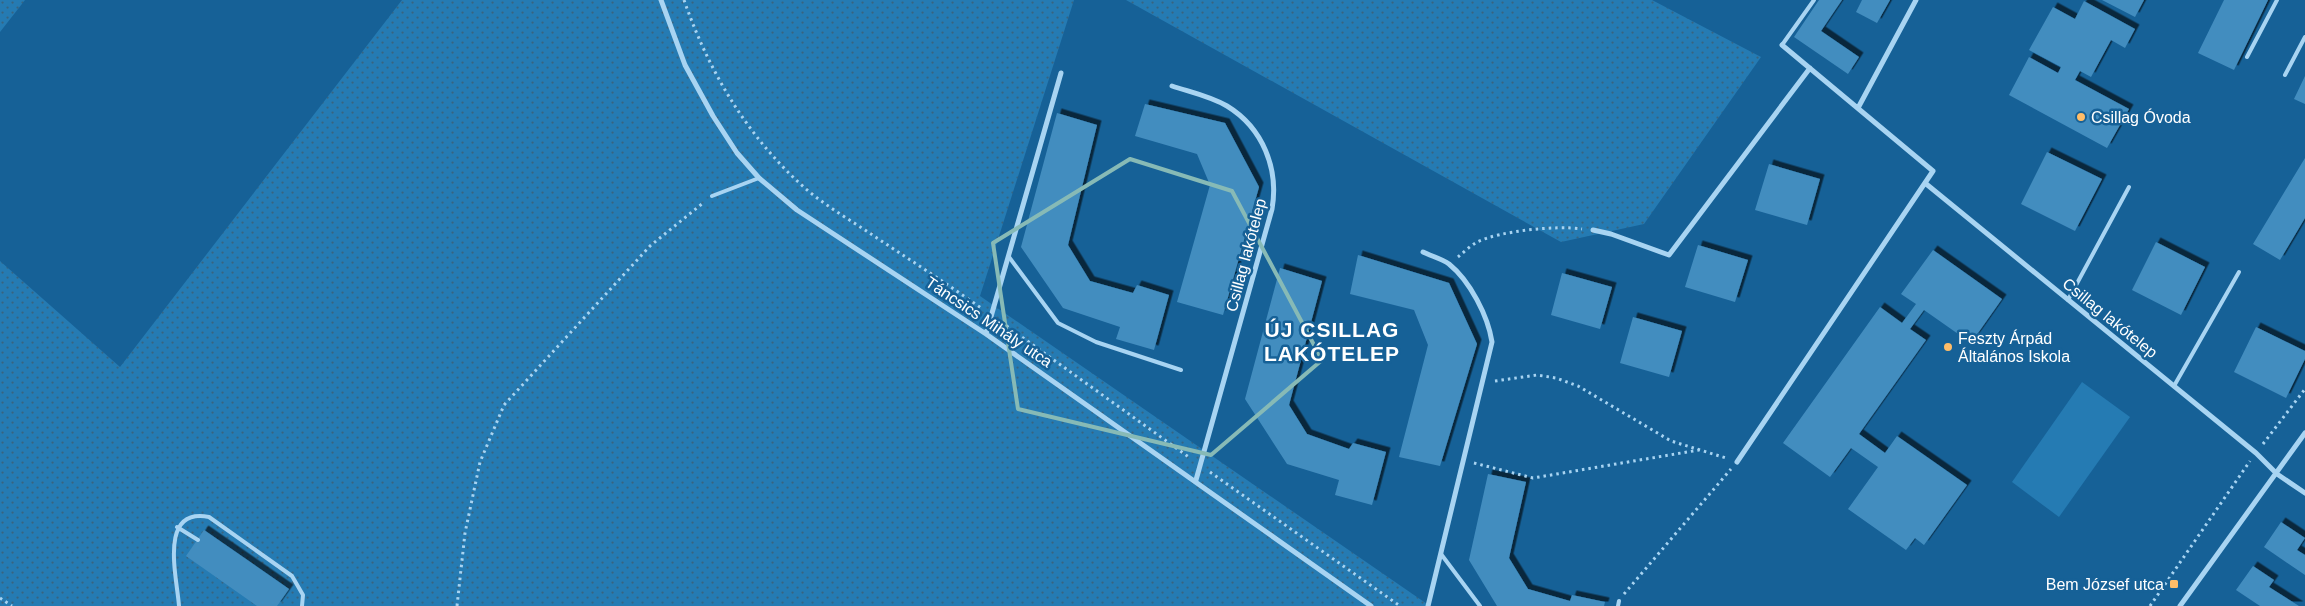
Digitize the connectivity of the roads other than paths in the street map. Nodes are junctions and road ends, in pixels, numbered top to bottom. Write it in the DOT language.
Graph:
graph roads {
  1 [pos="661,0"];
  2 [pos="1814,0"];
  3 [pos="1916,0"];
  4 [pos="2277,0"];
  5 [pos="2305,37"];
  6 [pos="1782,45"];
  7 [pos="2248,56"];
  8 [pos="1810,68"];
  9 [pos="1062,73"];
  10 [pos="2285,75"];
  11 [pos="1172,86"];
  12 [pos="1858,108"];
  13 [pos="759,178"];
  14 [pos="1925,183"];
  15 [pos="2129,187"];
  16 [pos="712,196"];
  17 [pos="1592,230"];
  18 [pos="1424,252"];
  19 [pos="1009,256"];
  20 [pos="2239,272"];
  21 [pos="2068,300"];
  22 [pos="986,334"];
  23 [pos="1181,370"];
  24 [pos="2174,386"];
  25 [pos="2305,433"];
  26 [pos="1737,462"];
  27 [pos="2277,474"];
  28 [pos="1196,480"];
  29 [pos="2305,493"];
  30 [pos="178,527"];
  31 [pos="198,540"];
  32 [pos="1441,554"];
  33 [pos="1619,600"];
  34 [pos="179,606"];
  35 [pos="302,606"];
  36 [pos="1371,606"];
  37 [pos="1428,606"];
  38 [pos="1480,606"];
  39 [pos="1618,606"];
  40 [pos="2180,606"];
  1 -- 13 [label="street, Táncsics Mihály utca"];
  2 -- 6 [label="lane"];
  3 -- 12 [label="street"];
  4 -- 7 [label="lane"];
  5 -- 10 [label="lane"];
  6 -- 8 [label="street"];
  8 -- 12 [label="street"];
  8 -- 17 [label="street"];
  9 -- 19 [label="street"];
  11 -- 28 [label="street, Csillag lakótelep"];
  12 -- 14 [label="street"];
  13 -- 16 [label="lane"];
  13 -- 22 [label="street, Táncsics Mihály utca"];
  14 -- 21 [label="street, Csillag lakótelep"];
  14 -- 26 [label="street"];
  15 -- 21 [label="lane"];
  18 -- 32 [label="street"];
  19 -- 22 [label="street"];
  19 -- 23 [label="lane"];
  20 -- 24 [label="lane"];
  21 -- 24 [label="street, Csillag lakótelep"];
  22 -- 28 [label="street, Táncsics Mihály utca"];
  24 -- 27 [label="street, Csillag lakótelep"];
  25 -- 27 [label="street"];
  27 -- 29 [label="street, Csillag lakótelep"];
  27 -- 40 [label="street"];
  28 -- 36 [label="street, Táncsics Mihály utca"];
  30 -- 31 [label="lane"];
  30 -- 34 [label="lane"];
  30 -- 35 [label="lane"];
  32 -- 37 [label="street"];
  32 -- 38 [label="lane"];
  33 -- 39 [label="lane"];
}
